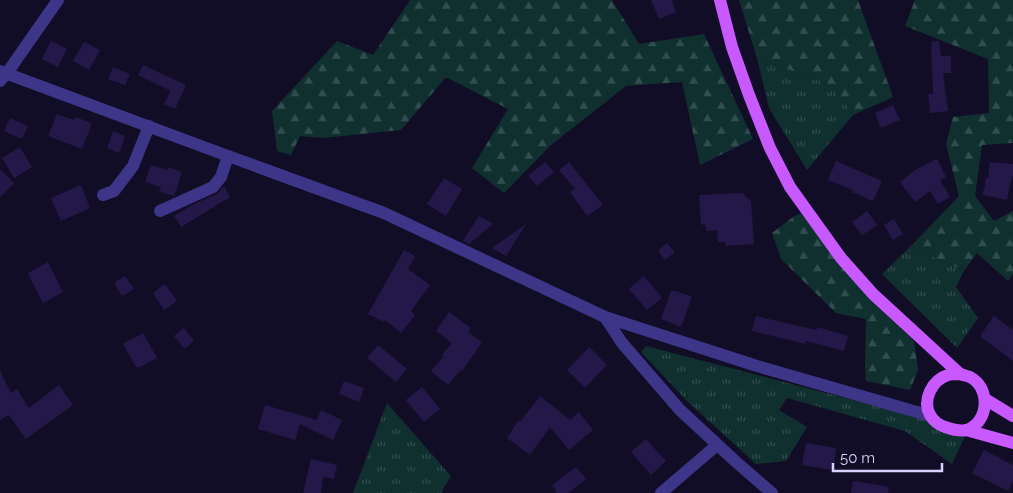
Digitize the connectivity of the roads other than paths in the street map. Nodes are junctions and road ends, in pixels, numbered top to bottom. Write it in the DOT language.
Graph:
graph roads {
  1 [pos="58,0"];
  2 [pos="720,0"];
  3 [pos="2,75"];
  4 [pos="149,126"];
  5 [pos="228,156"];
  6 [pos="104,195"];
  7 [pos="160,211"];
  8 [pos="605,317"];
  9 [pos="960,374"];
  10 [pos="985,399"];
  11 [pos="930,416"];
  12 [pos="1013,416"];
  13 [pos="966,430"];
  14 [pos="1013,443"];
  15 [pos="718,444"];
  16 [pos="661,493"];
  17 [pos="772,493"];
  1 -- 3 [label="street"];
  2 -- 9 [label="main road"];
  3 -- 4 [label="street"];
  4 -- 5 [label="street"];
  4 -- 6 [label="street"];
  5 -- 7 [label="street"];
  5 -- 8 [label="street"];
  8 -- 11 [label="street"];
  8 -- 15 [label="street"];
  9 -- 10 [label="main road"];
  9 -- 11 [label="main road"];
  10 -- 12 [label="main road"];
  10 -- 13 [label="main road"];
  11 -- 13 [label="main road"];
  13 -- 14 [label="main road"];
  15 -- 16 [label="street"];
  15 -- 17 [label="street"];
}
